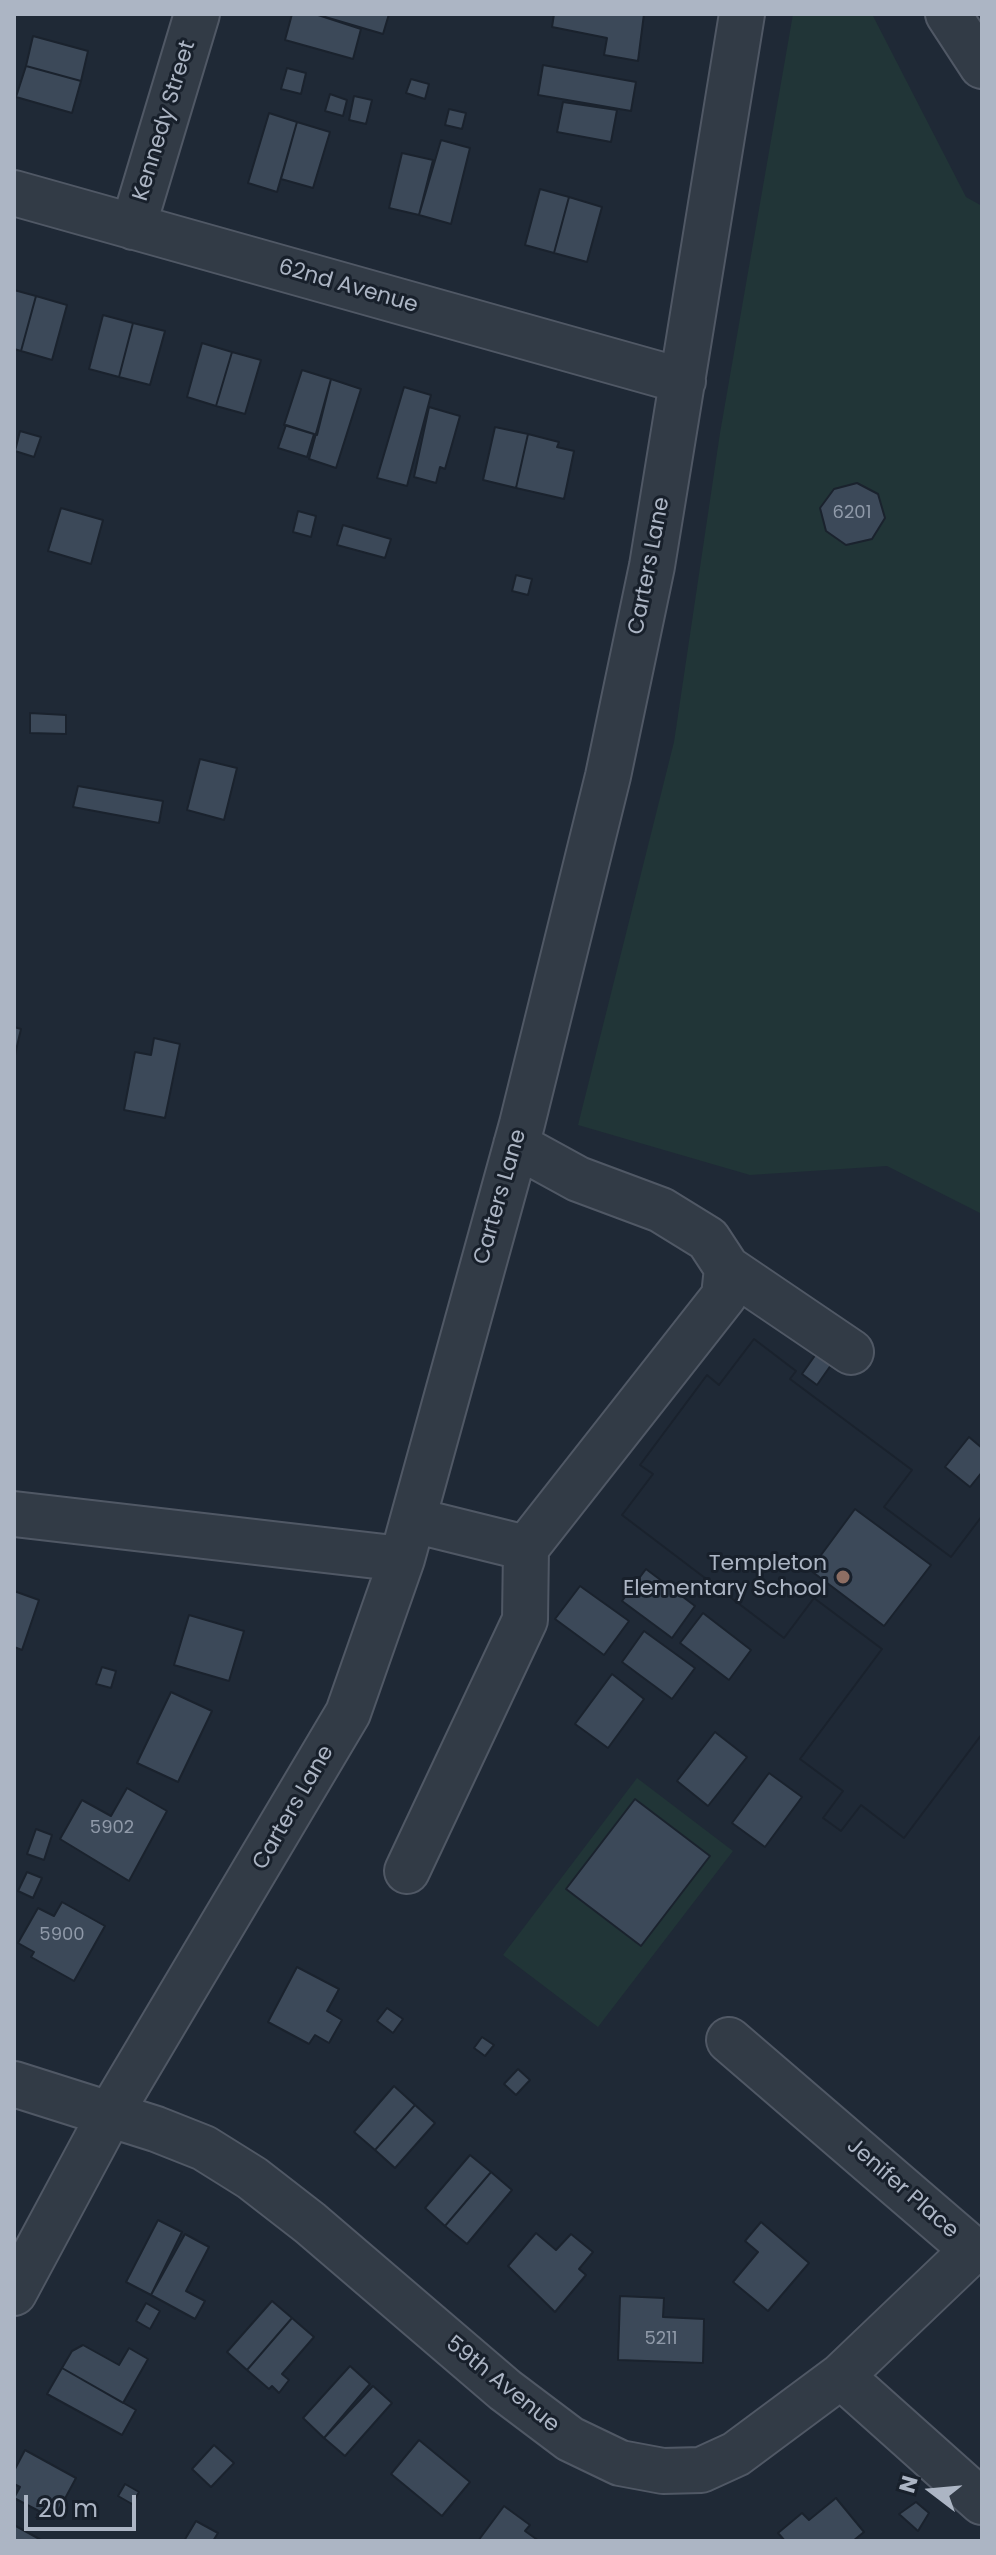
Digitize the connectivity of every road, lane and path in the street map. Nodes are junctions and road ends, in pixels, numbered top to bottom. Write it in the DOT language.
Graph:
graph roads {
  1 [pos="197,14"];
  2 [pos="742,14"];
  3 [pos="948,14"];
  4 [pos="982,66"];
  5 [pos="14,193"];
  6 [pos="133,227"];
  7 [pos="683,381"];
  8 [pos="516,1145"];
  9 [pos="727,1268"];
  10 [pos="851,1352"];
  11 [pos="14,1514"];
  12 [pos="407,1539"];
  13 [pos="526,1548"];
  14 [pos="407,1871"];
  15 [pos="729,2040"];
  16 [pos="14,2084"];
  17 [pos="110,2114"];
  18 [pos="14,2293"];
  19 [pos="841,2376"];
  20 [pos="982,2502"];
  1 -- 6 [label="street, Kennedy Street"];
  2 -- 7 [label="street, Carters Lane"];
  3 -- 4 [label="street"];
  5 -- 6 [label="street, 62nd Avenue"];
  6 -- 7 [label="street, 62nd Avenue"];
  7 -- 8 [label="street, Carters Lane"];
  8 -- 9 [label="street"];
  8 -- 12 [label="street, Carters Lane"];
  9 -- 10 [label="street"];
  9 -- 13 [label="street"];
  11 -- 12 [label="street"];
  12 -- 13 [label="street"];
  12 -- 17 [label="street, Carters Lane"];
  13 -- 14 [label="street"];
  15 -- 19 [label="street, Jenifer Place"];
  16 -- 17 [label="street, 59th Avenue"];
  17 -- 18 [label="street, Carters Lane"];
  17 -- 19 [label="street, 59th Avenue"];
  19 -- 20 [label="street"];
}
